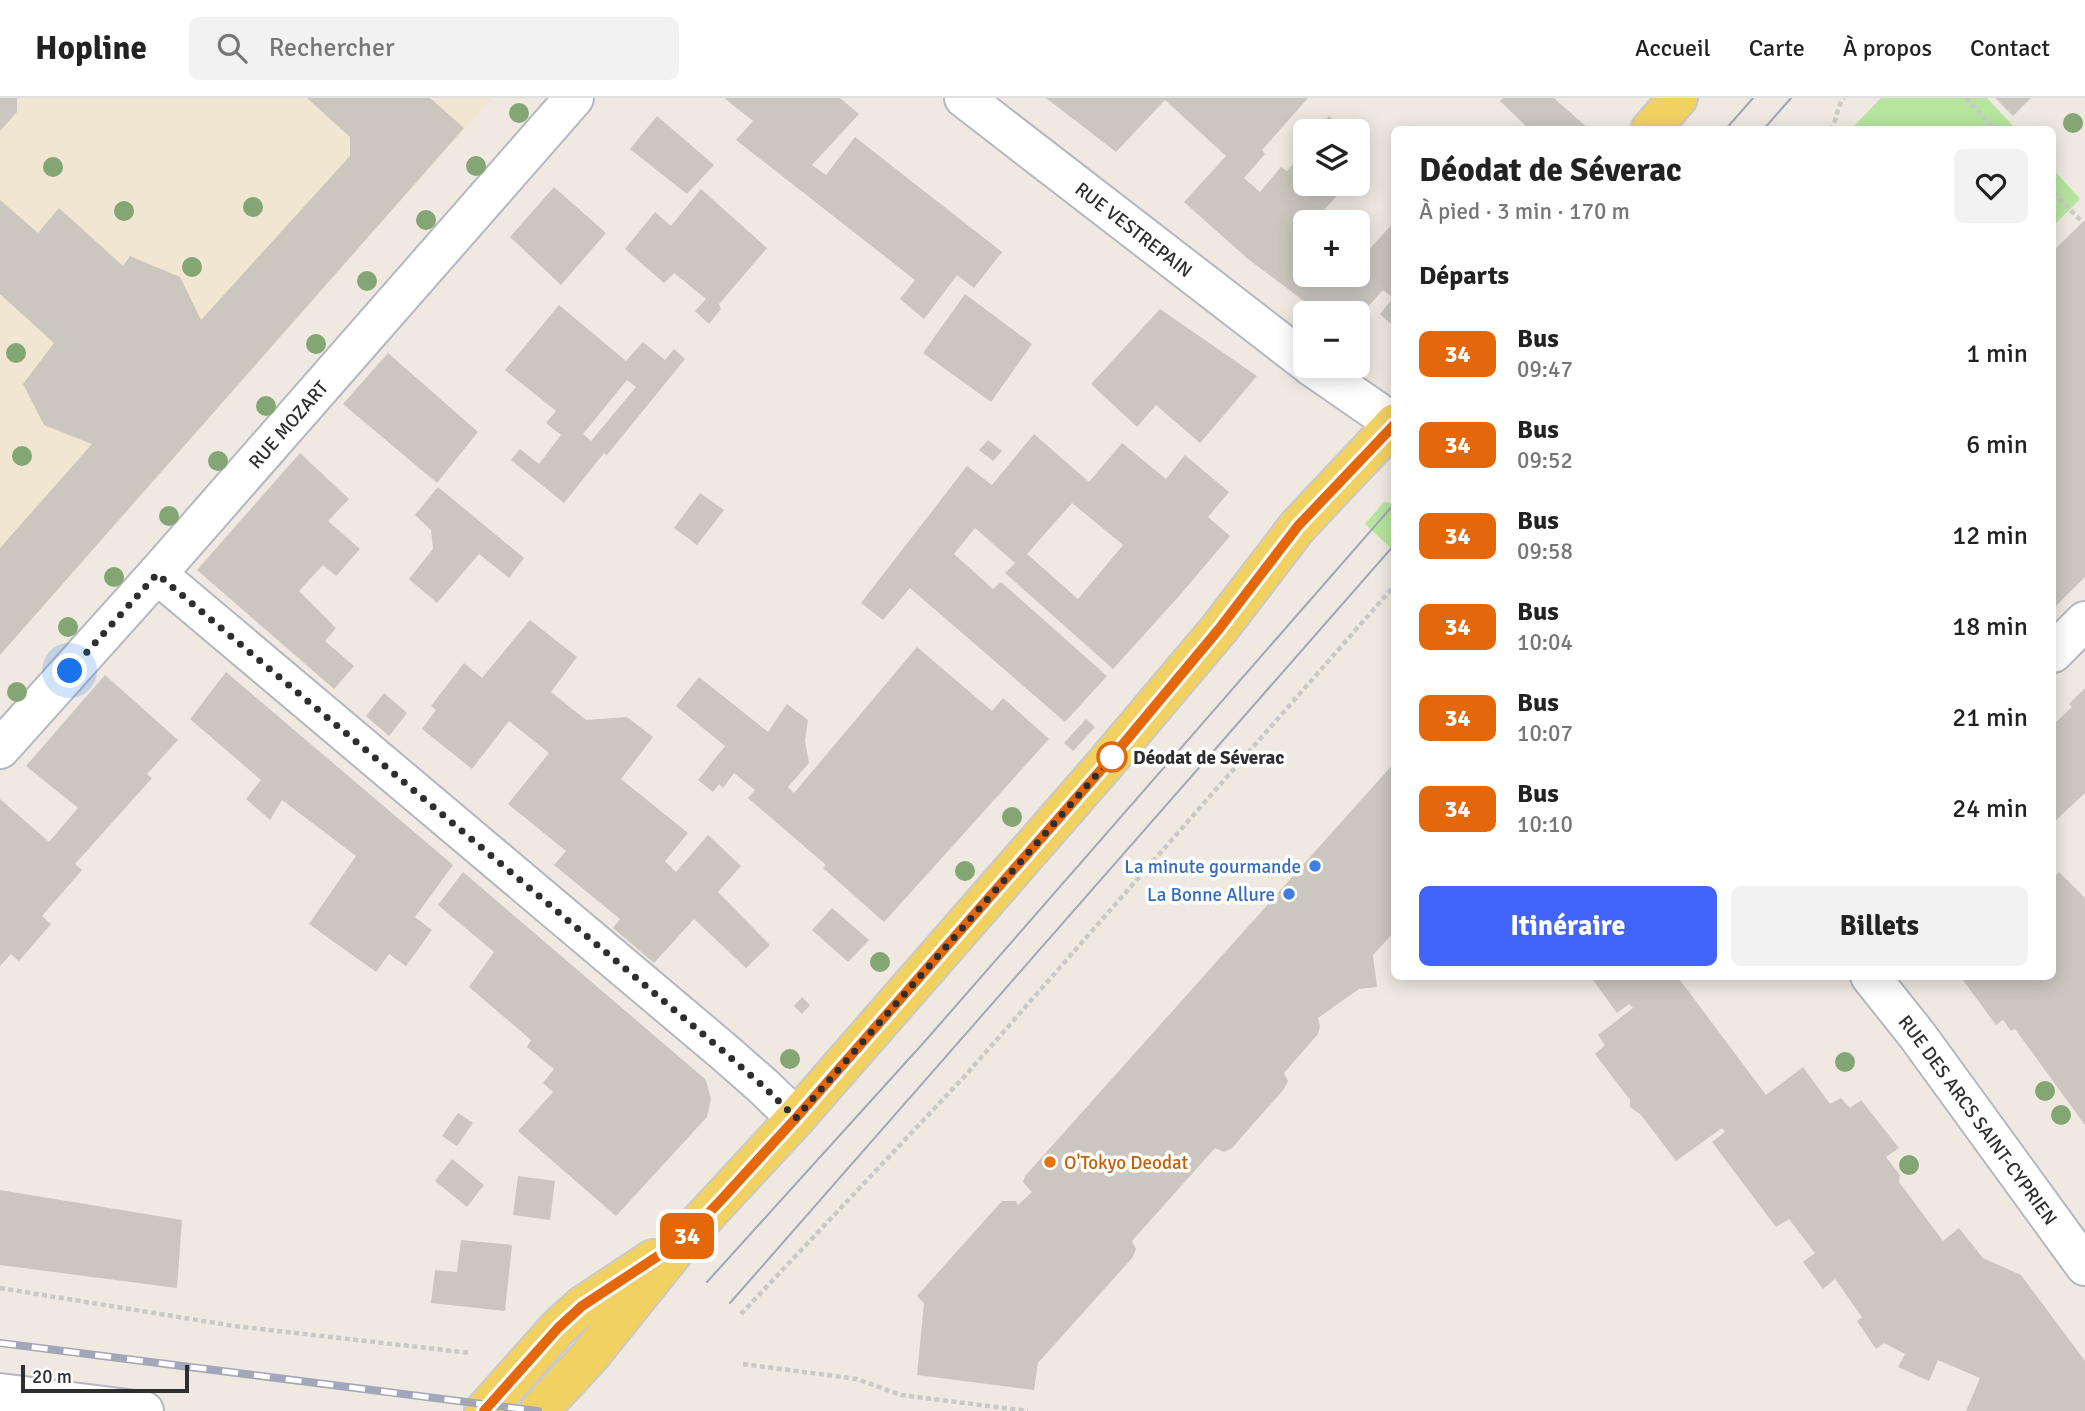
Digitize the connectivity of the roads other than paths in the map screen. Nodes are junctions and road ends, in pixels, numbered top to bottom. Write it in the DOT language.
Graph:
graph roads {
  1 [pos="574,98"];
  2 [pos="964,98"];
  3 [pos="1678,98"];
  4 [pos="1654,126"];
  5 [pos="1293,352"];
  6 [pos="1328,378"];
  7 [pos="1391,421"];
  8 [pos="1391,428"];
  9 [pos="157,574"];
  10 [pos="2085,621"];
  11 [pos="2056,650"];
  12 [pos="0,749"];
  13 [pos="1873,980"];
  14 [pos="796,1118"];
  15 [pos="684,1239"];
  16 [pos="2085,1266"];
  17 [pos="0,1394"];
  18 [pos="145,1411"];
  19 [pos="484,1411"];
  20 [pos="539,1411"];
  1 -- 9 [label="street, RUE MOZART"];
  2 -- 5 [label="street, RUE VESTREPAIN"];
  3 -- 4 [label="main road"];
  6 -- 7 [label="street"];
  8 -- 14 [label="main road"];
  9 -- 12 [label="street, RUE MOZART"];
  9 -- 14 [label="street"];
  10 -- 11 [label="street"];
  13 -- 16 [label="street, RUE DES ARCS SAINT-CYPRIEN"];
  14 -- 15 [label="main road"];
  15 -- 19 [label="main road"];
  15 -- 20 [label="main road"];
  17 -- 18 [label="street"];
}
